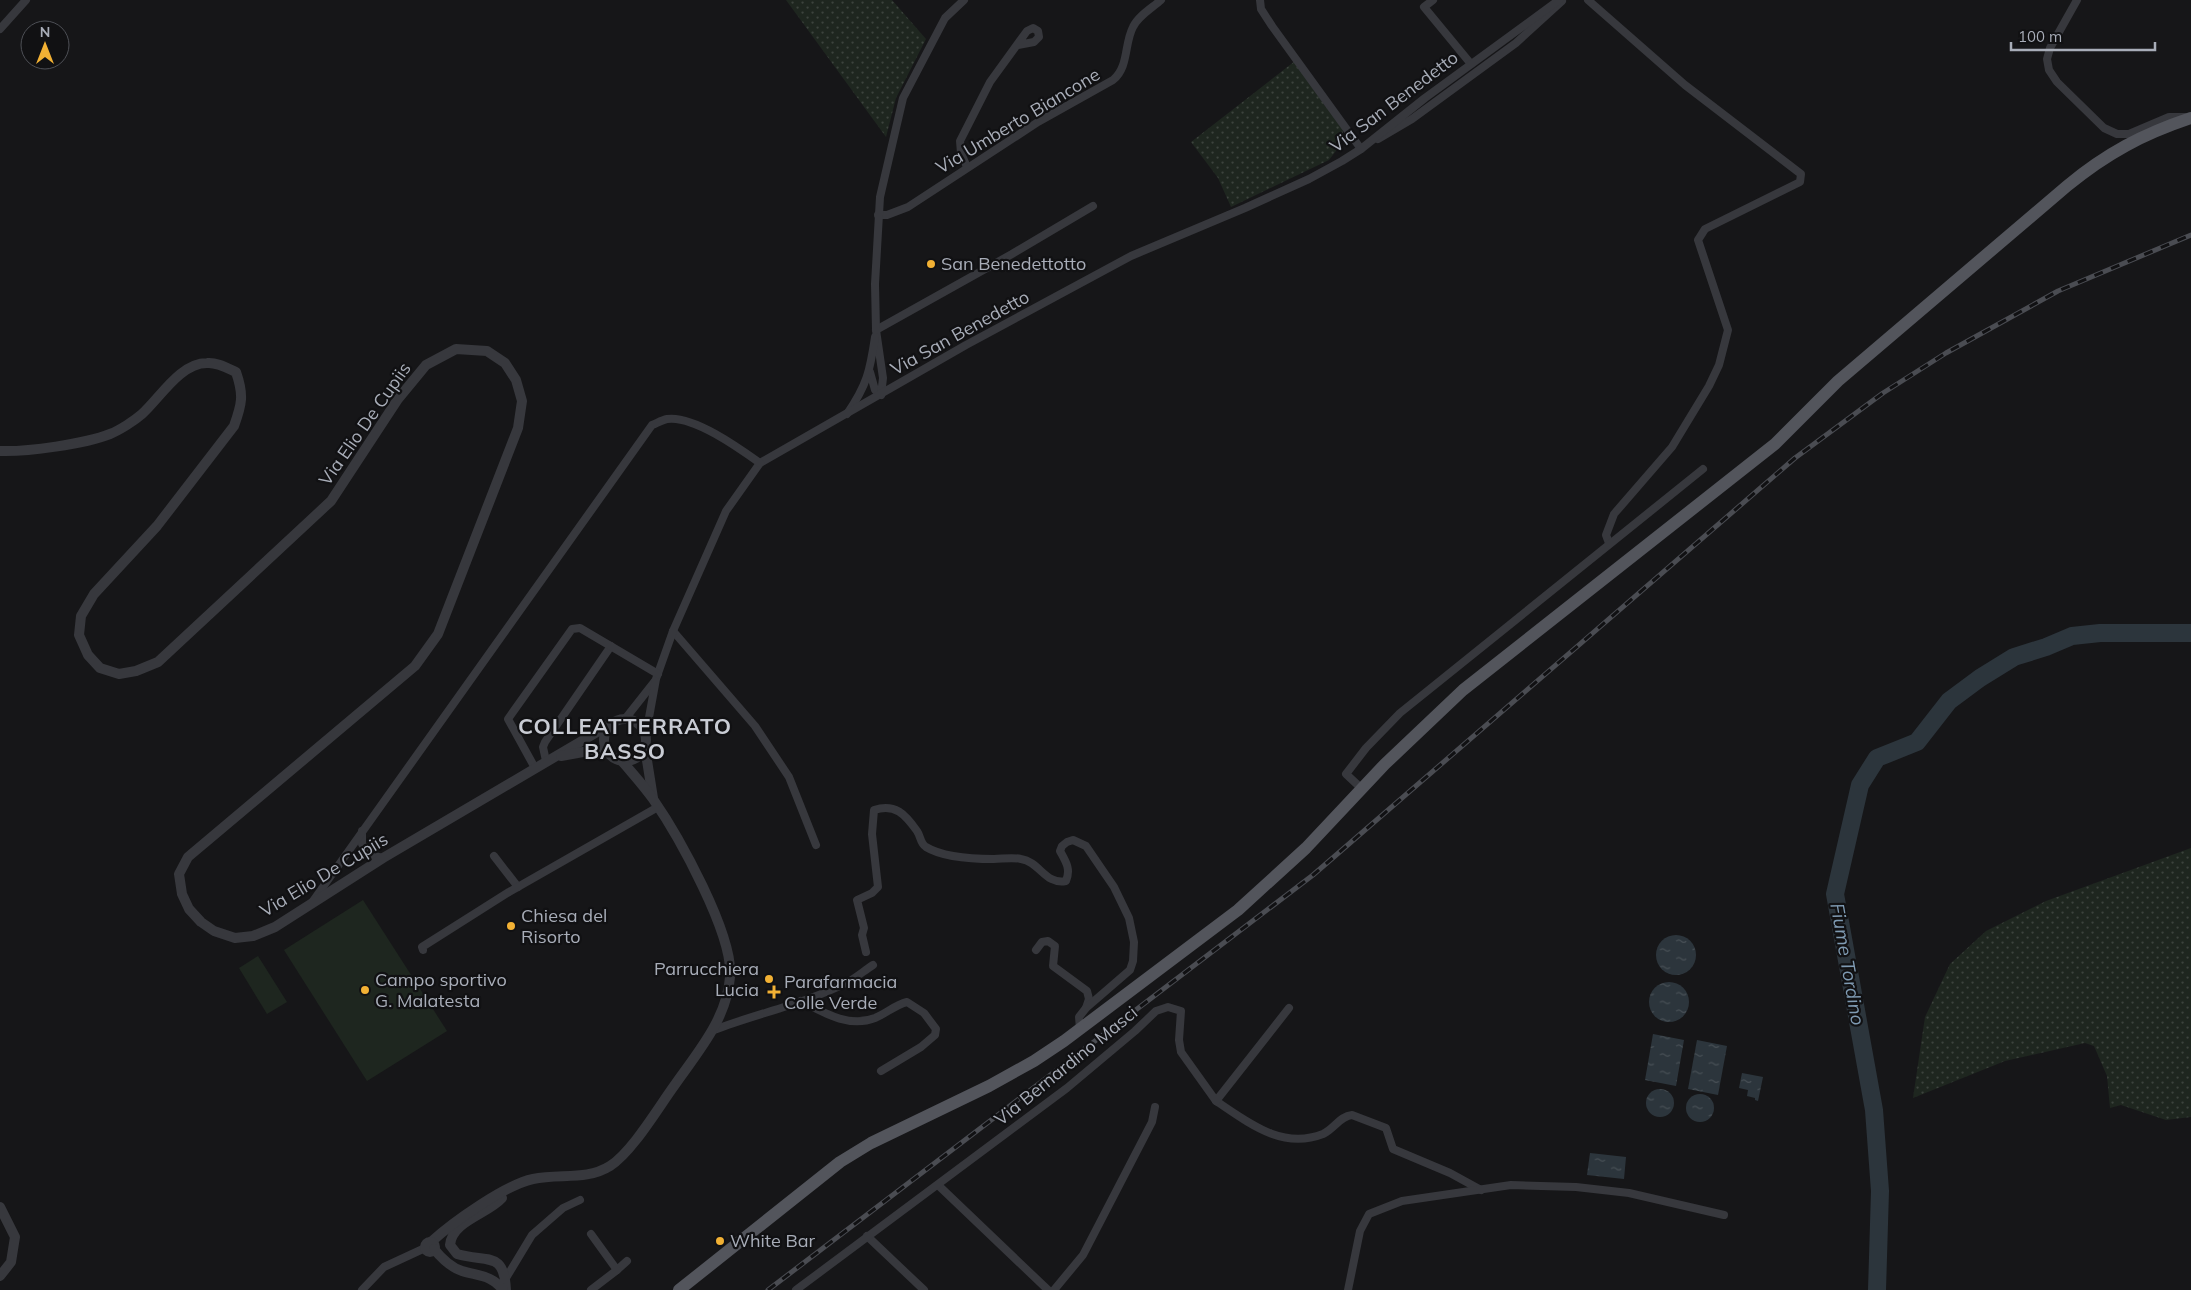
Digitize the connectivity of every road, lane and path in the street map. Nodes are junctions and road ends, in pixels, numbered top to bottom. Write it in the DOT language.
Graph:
graph roads {
  1 [pos="26,0"];
  2 [pos="964,0"];
  3 [pos="1161,0"];
  4 [pos="1260,0"];
  5 [pos="1433,0"];
  6 [pos="1542,0"];
  7 [pos="1559,0"];
  8 [pos="1564,0"];
  9 [pos="1588,0"];
  10 [pos="2077,0"];
  11 [pos="1547,8"];
  12 [pos="0,29"];
  13 [pos="1018,45"];
  14 [pos="1471,64"];
  15 [pos="2191,117"];
  16 [pos="1361,149"];
  17 [pos="967,168"];
  18 [pos="1093,206"];
  19 [pos="878,215"];
  20 [pos="876,330"];
  21 [pos="883,370"];
  22 [pos="870,372"];
  23 [pos="905,380"];
  24 [pos="881,395"];
  25 [pos="846,415"];
  26 [pos="0,451"];
  27 [pos="760,463"];
  28 [pos="1703,469"];
  29 [pos="1609,543"];
  30 [pos="673,631"];
  31 [pos="612,646"];
  32 [pos="657,676"];
  33 [pos="625,718"];
  34 [pos="609,725"];
  35 [pos="646,734"];
  36 [pos="645,748"];
  37 [pos="607,751"];
  38 [pos="548,760"];
  39 [pos="622,761"];
  40 [pos="535,768"];
  41 [pos="1361,788"];
  42 [pos="655,803"];
  43 [pos="362,831"];
  44 [pos="816,846"];
  45 [pos="494,856"];
  46 [pos="383,858"];
  47 [pos="518,887"];
  48 [pos="312,903"];
  49 [pos="423,950"];
  50 [pos="1036,950"];
  51 [pos="866,952"];
  52 [pos="873,965"];
  53 [pos="801,1001"];
  54 [pos="1086,1008"];
  55 [pos="1289,1008"];
  56 [pos="1080,1029"];
  57 [pos="714,1030"];
  58 [pos="881,1071"];
  59 [pos="1216,1101"];
  60 [pos="1156,1107"];
  61 [pos="514,1185"];
  62 [pos="938,1185"];
  63 [pos="1481,1190"];
  64 [pos="580,1200"];
  65 [pos="0,1207"];
  66 [pos="1724,1215"];
  67 [pos="591,1234"];
  68 [pos="867,1236"];
  69 [pos="430,1246"];
  70 [pos="627,1261"];
  71 [pos="617,1270"];
  72 [pos="0,1276"];
  73 [pos="506,1278"];
  74 [pos="362,1290"];
  75 [pos="505,1290"];
  76 [pos="591,1290"];
  77 [pos="679,1290"];
  78 [pos="796,1290"];
  79 [pos="924,1290"];
  80 [pos="1048,1290"];
  81 [pos="1054,1290"];
  82 [pos="1348,1290"];
  1 -- 12 [label="street"];
  2 -- 19 [label="street"];
  3 -- 17 [label="street, Via Umberto Biancone"];
  4 -- 16 [label="street"];
  5 -- 14 [label="street"];
  6 -- 11 [label="street"];
  7 -- 11 [label="street, Via San Benedetto"];
  8 -- 16 [label="street"];
  9 -- 29 [label="street"];
  10 -- 15 [label="street"];
  11 -- 14 [label="street, Via San Benedetto"];
  13 -- 17 [label="street"];
  14 -- 16 [label="street, Via San Benedetto"];
  15 -- 41 [label="main road"];
  16 -- 23 [label="street, Via San Benedetto"];
  17 -- 19 [label="street, Via Umberto Biancone"];
  18 -- 20 [label="street"];
  19 -- 20 [label="street"];
  20 -- 21 [label="street"];
  20 -- 22 [label="street"];
  21 -- 23 [label="street"];
  21 -- 24 [label="street"];
  22 -- 24 [label="street"];
  22 -- 25 [label="street"];
  23 -- 24 [label="street, Via San Benedetto"];
  24 -- 25 [label="street, Via San Benedetto"];
  25 -- 27 [label="street, Via San Benedetto"];
  26 -- 48 [label="street, Via Elio De Cupiis"];
  27 -- 30 [label="street, Via San Benedetto"];
  27 -- 43 [label="street"];
  28 -- 29 [label="street"];
  29 -- 41 [label="street"];
  30 -- 32 [label="street, Via San Benedetto"];
  30 -- 44 [label="street"];
  31 -- 32 [label="street"];
  31 -- 38 [label="street"];
  31 -- 40 [label="street"];
  32 -- 33 [label="street"];
  32 -- 35 [label="street"];
  33 -- 34 [label="street"];
  33 -- 35 [label="street"];
  34 -- 37 [label="street"];
  34 -- 38 [label="street, Via Elio De Cupiis"];
  35 -- 36 [label="street"];
  36 -- 39 [label="street"];
  36 -- 42 [label="street"];
  37 -- 38 [label="street"];
  37 -- 39 [label="street"];
  38 -- 40 [label="street, Via Elio De Cupiis"];
  39 -- 42 [label="street"];
  40 -- 46 [label="street, Via Elio De Cupiis"];
  41 -- 56 [label="main road"];
  42 -- 47 [label="street"];
  42 -- 57 [label="street"];
  43 -- 46 [label="street"];
  43 -- 48 [label="street"];
  45 -- 47 [label="street"];
  46 -- 48 [label="street, Via Elio De Cupiis"];
  47 -- 49 [label="street"];
  50 -- 54 [label="street"];
  51 -- 54 [label="street"];
  52 -- 53 [label="street"];
  53 -- 57 [label="street"];
  53 -- 58 [label="street"];
  54 -- 56 [label="street"];
  55 -- 59 [label="street"];
  56 -- 77 [label="main road"];
  57 -- 61 [label="street"];
  59 -- 62 [label="street, Via Bernardino Masci"];
  59 -- 63 [label="street"];
  60 -- 81 [label="street"];
  61 -- 69 [label="street"];
  61 -- 73 [label="street"];
  62 -- 68 [label="street, Via Bernardino Masci"];
  62 -- 80 [label="street"];
  63 -- 66 [label="street"];
  63 -- 82 [label="street"];
  64 -- 73 [label="street"];
  65 -- 72 [label="street"];
  67 -- 71 [label="street"];
  68 -- 78 [label="street, Via Bernardino Masci"];
  68 -- 79 [label="street"];
  69 -- 74 [label="street"];
  69 -- 75 [label="street"];
  70 -- 71 [label="street"];
  71 -- 76 [label="street"];
  73 -- 75 [label="street"];
}
